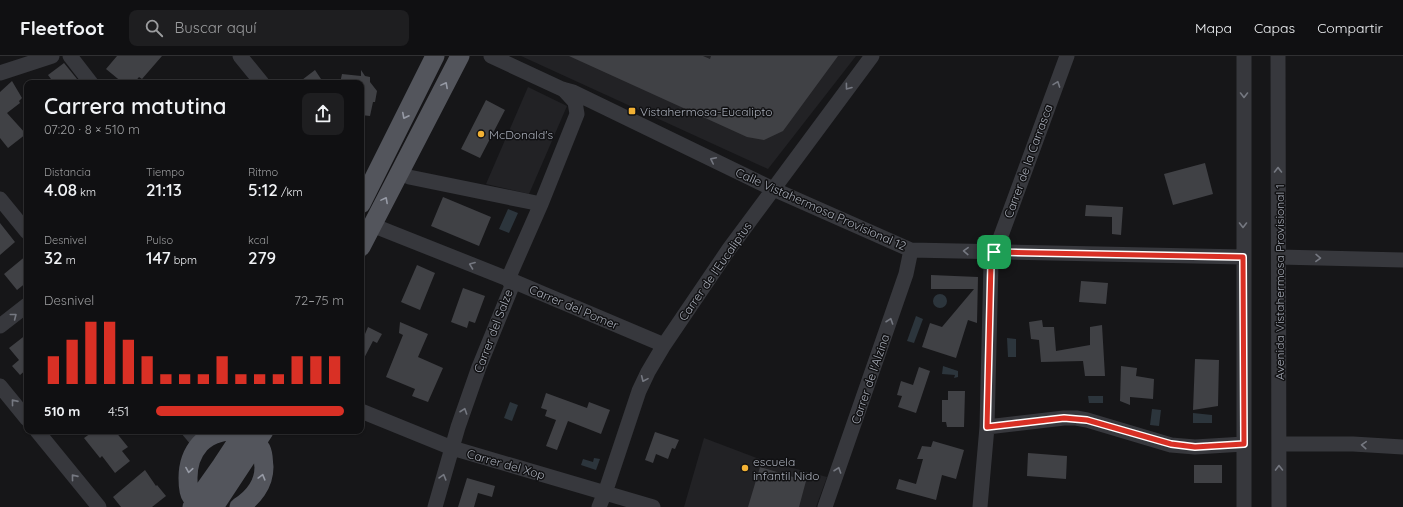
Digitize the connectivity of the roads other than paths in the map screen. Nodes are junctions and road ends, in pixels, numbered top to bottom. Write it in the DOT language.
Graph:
graph roads {
  1 [pos="52,56"];
  2 [pos="70,56"];
  3 [pos="240,56"];
  4 [pos="435,56"];
  5 [pos="460,56"];
  6 [pos="490,56"];
  7 [pos="872,56"];
  8 [pos="1068,56"];
  9 [pos="1244,56"];
  10 [pos="1278,56"];
  11 [pos="0,73"];
  12 [pos="89,80"];
  13 [pos="260,80"];
  14 [pos="562,89"];
  15 [pos="604,108"];
  16 [pos="577,114"];
  17 [pos="409,177"];
  18 [pos="773,189"];
  19 [pos="364,198"];
  20 [pos="0,199"];
  21 [pos="541,204"];
  22 [pos="372,225"];
  23 [pos="24,228"];
  24 [pos="364,241"];
  25 [pos="911,250"];
  26 [pos="994,252"];
  27 [pos="1243,257"];
  28 [pos="1279,257"];
  29 [pos="1403,260"];
  30 [pos="508,279"];
  31 [pos="24,307"];
  32 [pos="0,326"];
  33 [pos="664,346"];
  34 [pos="0,386"];
  35 [pos="364,413"];
  36 [pos="24,415"];
  37 [pos="987,427"];
  38 [pos="39,434"];
  39 [pos="218,434"];
  40 [pos="252,435"];
  41 [pos="195,438"];
  42 [pos="1244,444"];
  43 [pos="1279,444"];
  44 [pos="1403,447"];
  45 [pos="452,448"];
  46 [pos="605,493"];
  47 [pos="202,505"];
  48 [pos="98,507"];
  49 [pos="239,507"];
  50 [pos="435,507"];
  51 [pos="598,507"];
  52 [pos="653,507"];
  53 [pos="825,507"];
  54 [pos="980,507"];
  55 [pos="1244,507"];
  56 [pos="1279,507"];
  1 -- 11 [label="street"];
  2 -- 12 [label="street"];
  3 -- 13 [label="street"];
  4 -- 19 [label="main road, one-way"];
  22 -- 5 [label="main road, one-way"];
  6 -- 14 [label="street, Calle Vistahermosa Provisional 12"];
  7 -- 18 [label="street, Carrer de l'Eucaliptus, one-way"];
  26 -- 8 [label="street, Carrer de la Carrasca, one-way"];
  9 -- 27 [label="street, one-way"];
  28 -- 10 [label="street, Avenida Vistahermosa Provisional 1, one-way"];
  14 -- 15 [label="street, Calle Vistahermosa Provisional 12"];
  14 -- 16 [label="street, Calle Vistahermosa Provisional 12"];
  15 -- 16 [label="street, Calle Vistahermosa Provisional 12"];
  18 -- 15 [label="street, Calle Vistahermosa Provisional 12, one-way"];
  16 -- 21 [label="street, Carrer del Salze"];
  17 -- 21 [label="street"];
  18 -- 25 [label="street, Calle Vistahermosa Provisional 12"];
  18 -- 33 [label="street, Carrer de l'Eucaliptus"];
  20 -- 23 [label="street"];
  21 -- 30 [label="street, Carrer del Salze"];
  22 -- 24 [label="main road"];
  30 -- 22 [label="street, Carrer del Pomer, one-way"];
  26 -- 25 [label="street, Calle Vistahermosa Provisional 12, one-way"];
  53 -- 25 [label="street, Carrer de l'Alzina, one-way"];
  26 -- 27 [label="street, Calle Vistahermosa Provisional 12"];
  26 -- 37 [label="street, Carrer de la Carrasca"];
  27 -- 42 [label="street"];
  28 -- 29 [label="street, one-way"];
  28 -- 43 [label="street, Avenida Vistahermosa Provisional 1"];
  30 -- 33 [label="street, Carrer del Pomer"];
  45 -- 30 [label="street, Carrer del Salze, one-way"];
  32 -- 31 [label="street, one-way"];
  33 -- 46 [label="street, Carrer de l'Eucaliptus, one-way"];
  36 -- 34 [label="street, one-way"];
  35 -- 45 [label="street, Carrer del Xop"];
  37 -- 42 [label="street"];
  37 -- 54 [label="street, Carrer de la Carrasca"];
  48 -- 38 [label="street, one-way"];
  39 -- 41 [label="main road"];
  40 -- 47 [label="main road"];
  49 -- 40 [label="main road, one-way"];
  41 -- 47 [label="main road, one-way"];
  42 -- 55 [label="street"];
  44 -- 43 [label="street, one-way"];
  56 -- 43 [label="street, Avenida Vistahermosa Provisional 1, one-way"];
  45 -- 46 [label="street, Carrer del Xop"];
  50 -- 45 [label="street, Carrer del Salze, one-way"];
  46 -- 51 [label="street, Carrer de l'Eucaliptus"];
  46 -- 52 [label="street, Carrer del Xop"];
}
